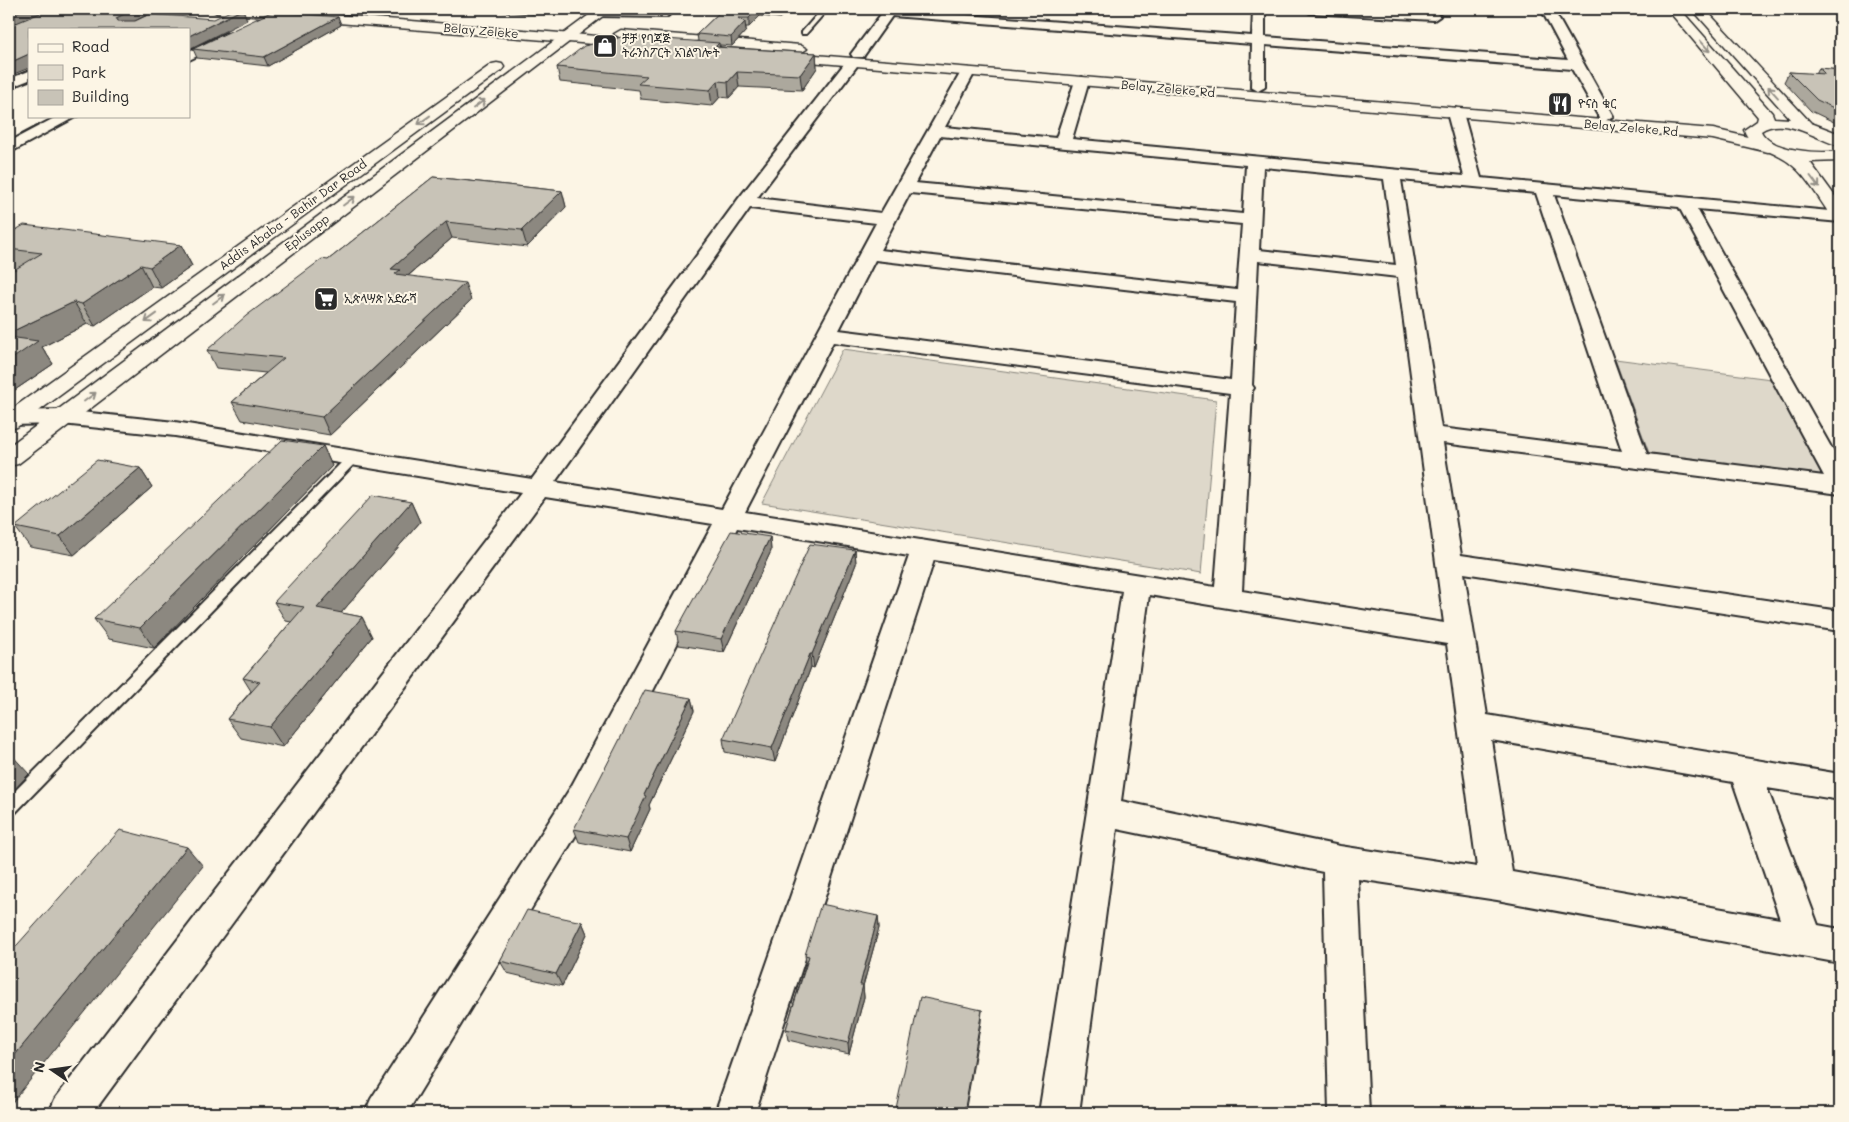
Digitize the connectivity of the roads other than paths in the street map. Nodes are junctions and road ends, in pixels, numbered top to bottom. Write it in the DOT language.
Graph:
graph roads {
  1 [pos="173,9"];
  2 [pos="217,9"];
  3 [pos="316,9"];
  4 [pos="577,9"];
  5 [pos="825,9"];
  6 [pos="1259,9"];
  7 [pos="1310,9"];
  8 [pos="1547,9"];
  9 [pos="1673,9"];
  10 [pos="1698,9"];
  11 [pos="890,10"];
  12 [pos="601,12"];
  13 [pos="272,13"];
  14 [pos="666,15"];
  15 [pos="1432,16"];
  16 [pos="131,28"];
  17 [pos="558,33"];
  18 [pos="804,33"];
  19 [pos="1449,40"];
  20 [pos="1257,41"];
  21 [pos="190,55"];
  22 [pos="1458,56"];
  23 [pos="856,58"];
  24 [pos="1577,65"];
  25 [pos="968,72"];
  26 [pos="28,75"];
  27 [pos="1083,77"];
  28 [pos="9,84"];
  29 [pos="1258,87"];
  30 [pos="1454,108"];
  31 [pos="1605,116"];
  32 [pos="66,118"];
  33 [pos="1761,124"];
  34 [pos="1811,128"];
  35 [pos="936,130"];
  36 [pos="1840,133"];
  37 [pos="1063,142"];
  38 [pos="1768,147"];
  39 [pos="9,148"];
  40 [pos="1786,153"];
  41 [pos="1840,157"];
  42 [pos="1255,161"];
  43 [pos="1392,174"];
  44 [pos="1474,182"];
  45 [pos="904,187"];
  46 [pos="1543,189"];
  47 [pos="745,202"];
  48 [pos="1685,202"];
  49 [pos="1840,216"];
  50 [pos="888,219"];
  51 [pos="1252,220"];
  52 [pos="869,254"];
  53 [pos="1251,255"];
  54 [pos="1406,272"];
  55 [pos="1248,297"];
  56 [pos="826,335"];
  57 [pos="1243,388"];
  58 [pos="62,417"];
  59 [pos="10,420"];
  60 [pos="1430,434"];
  61 [pos="9,458"];
  62 [pos="352,459"];
  63 [pos="1637,459"];
  64 [pos="1840,485"];
  65 [pos="538,488"];
  66 [pos="729,519"];
  67 [pos="925,549"];
  68 [pos="1449,562"];
  69 [pos="1137,584"];
  70 [pos="1228,597"];
  71 [pos="1840,621"];
  72 [pos="1460,636"];
  73 [pos="1473,725"];
  74 [pos="1745,771"];
  75 [pos="1840,787"];
  76 [pos="9,808"];
  77 [pos="1105,812"];
  78 [pos="1340,860"];
  79 [pos="1497,885"];
  80 [pos="1805,939"];
  81 [pos="1840,946"];
  82 [pos="69,1113"];
  83 [pos="384,1113"];
  84 [pos="735,1113"];
  85 [pos="1059,1113"];
  86 [pos="1349,1113"];
  1 -- 16 [label="street"];
  2 -- 13 [label="main road, Belay Zeleke"];
  3 -- 17 [label="main road, Belay Zeleke"];
  4 -- 17 [label="main road, Addis Ababa - Bahir Dar Road"];
  5 -- 18 [label="lane"];
  6 -- 20 [label="street"];
  7 -- 15 [label="street"];
  8 -- 24 [label="street"];
  9 -- 33 [label="main road, one-way"];
  34 -- 10 [label="main road, one-way"];
  11 -- 20 [label="street"];
  11 -- 23 [label="street"];
  12 -- 14 [label="lane"];
  12 -- 17 [label="main road, Eplusapp"];
  13 -- 17 [label="main road, Belay Zeleke"];
  13 -- 21 [label="street"];
  17 -- 23 [label="main road, Belay Zeleke Rd"];
  58 -- 17 [label="main road, Eplusapp, one-way"];
  17 -- 59 [label="main road, Addis Ababa - Bahir Dar Road, one-way"];
  19 -- 22 [label="street"];
  20 -- 22 [label="street"];
  20 -- 29 [label="street"];
  22 -- 24 [label="street"];
  23 -- 25 [label="main road, Belay Zeleke Rd"];
  23 -- 27 [label="main road, Belay Zeleke Rd"];
  23 -- 47 [label="street"];
  24 -- 31 [label="street"];
  25 -- 27 [label="main road, Belay Zeleke Rd"];
  25 -- 35 [label="street"];
  26 -- 28 [label="street"];
  27 -- 29 [label="main road, Belay Zeleke Rd"];
  27 -- 30 [label="main road, Belay Zeleke Rd"];
  27 -- 37 [label="street"];
  29 -- 30 [label="main road, Belay Zeleke Rd"];
  30 -- 31 [label="main road, Belay Zeleke Rd"];
  30 -- 38 [label="main road, Belay Zeleke Rd"];
  30 -- 44 [label="street"];
  31 -- 33 [label="main road, Belay Zeleke Rd"];
  32 -- 39 [label="street"];
  33 -- 34 [label="main road, Belay Zeleke Rd"];
  33 -- 38 [label="main road"];
  34 -- 36 [label="main road"];
  34 -- 41 [label="main road"];
  35 -- 37 [label="street"];
  35 -- 45 [label="street"];
  37 -- 42 [label="street"];
  38 -- 40 [label="main road, Belay Zeleke Rd"];
  40 -- 41 [label="main road"];
  40 -- 49 [label="main road, one-way"];
  42 -- 43 [label="street"];
  42 -- 51 [label="street"];
  43 -- 44 [label="street"];
  43 -- 54 [label="street"];
  44 -- 46 [label="street"];
  45 -- 50 [label="street"];
  45 -- 51 [label="street"];
  46 -- 48 [label="street"];
  46 -- 63 [label="street"];
  47 -- 50 [label="street"];
  47 -- 65 [label="street"];
  48 -- 49 [label="street"];
  48 -- 64 [label="street"];
  50 -- 52 [label="street"];
  51 -- 53 [label="street"];
  52 -- 55 [label="street"];
  52 -- 56 [label="street"];
  53 -- 54 [label="street"];
  53 -- 55 [label="street"];
  54 -- 60 [label="street"];
  55 -- 57 [label="street"];
  56 -- 57 [label="street"];
  56 -- 66 [label="street"];
  57 -- 70 [label="street"];
  58 -- 59 [label="street"];
  58 -- 61 [label="main road, Eplusapp"];
  58 -- 62 [label="street"];
  60 -- 63 [label="street"];
  60 -- 68 [label="street"];
  62 -- 65 [label="street"];
  62 -- 76 [label="lane"];
  63 -- 64 [label="street"];
  65 -- 66 [label="street"];
  65 -- 82 [label="street"];
  66 -- 67 [label="street"];
  66 -- 83 [label="street"];
  67 -- 69 [label="street"];
  67 -- 84 [label="street"];
  68 -- 71 [label="street"];
  68 -- 72 [label="street"];
  69 -- 70 [label="street"];
  69 -- 77 [label="street"];
  70 -- 72 [label="street"];
  72 -- 73 [label="street"];
  73 -- 74 [label="street"];
  73 -- 79 [label="street"];
  74 -- 75 [label="street"];
  74 -- 80 [label="street"];
  77 -- 78 [label="street"];
  77 -- 85 [label="street"];
  78 -- 79 [label="street"];
  78 -- 86 [label="street"];
  79 -- 80 [label="street"];
  80 -- 81 [label="street"];
}
